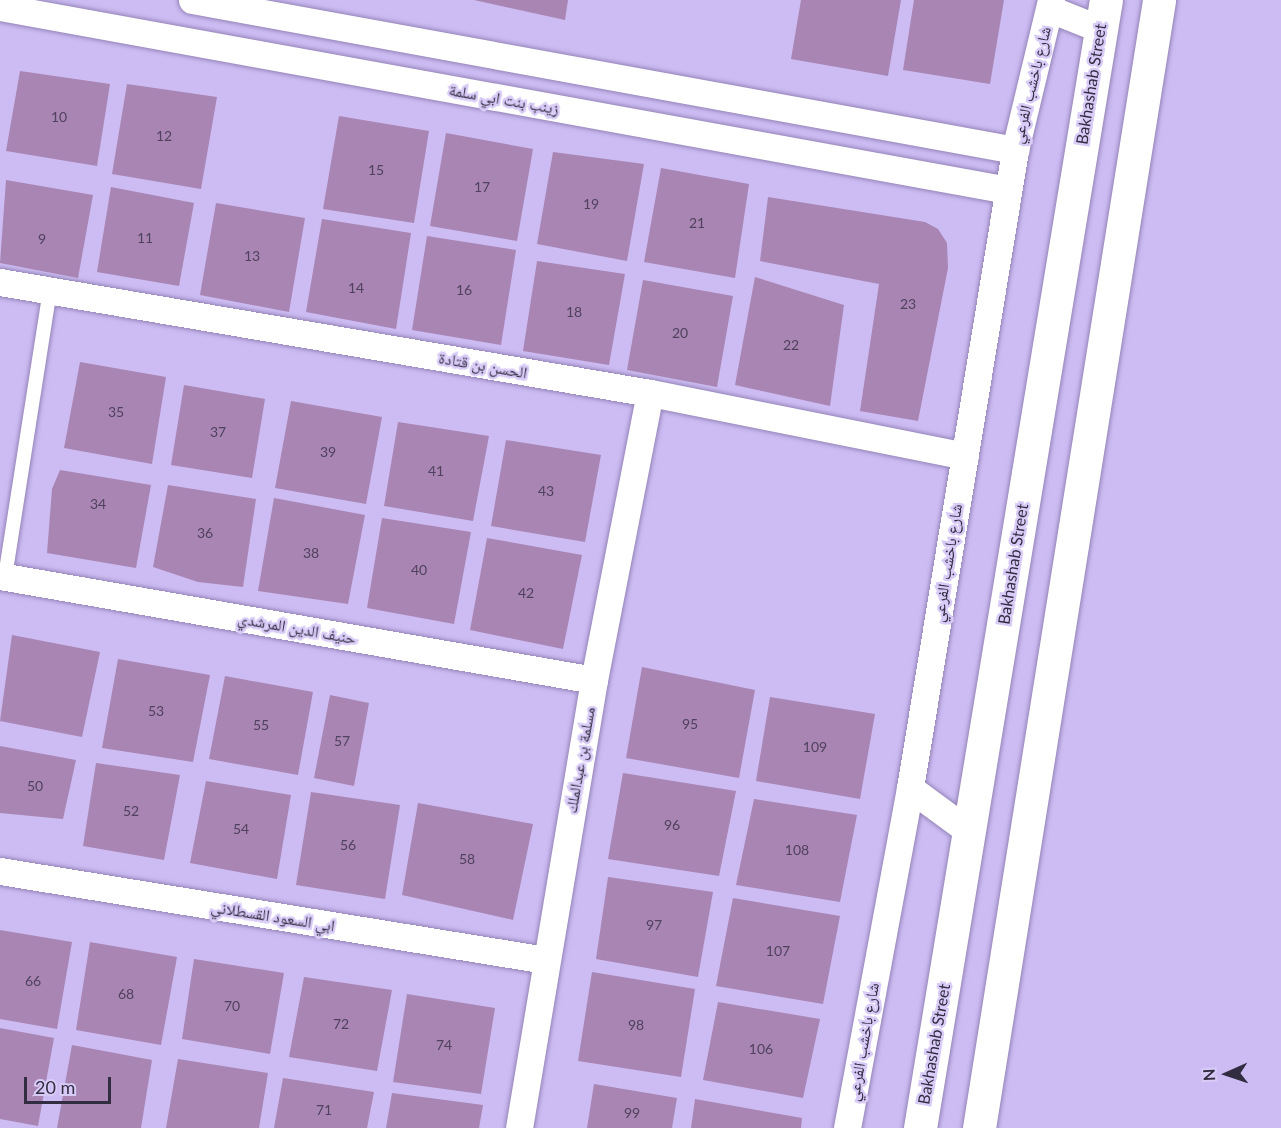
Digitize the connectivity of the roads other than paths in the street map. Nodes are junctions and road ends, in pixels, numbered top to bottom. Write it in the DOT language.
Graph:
graph roads {
  1 [pos="192,0"];
  2 [pos="1159,0"];
  3 [pos="1051,5"];
  4 [pos="0,7"];
  5 [pos="1103,15"];
  6 [pos="1015,150"];
  7 [pos="1008,190"];
  8 [pos="0,282"];
  9 [pos="50,291"];
  10 [pos="650,393"];
  11 [pos="965,456"];
  12 [pos="3,577"];
  13 [pos="594,680"];
  14 [pos="910,788"];
  15 [pos="970,832"];
  16 [pos="0,871"];
  17 [pos="546,960"];
  18 [pos="519,1128"];
  19 [pos="848,1128"];
  20 [pos="920,1128"];
  21 [pos="979,1128"];
  1 -- 6 [label="street"];
  2 -- 21 [label="main road"];
  3 -- 5 [label="street"];
  3 -- 6 [label="street, شارع باخشب الفرعي"];
  4 -- 7 [label="street, زينب بنت ابي سلمة"];
  5 -- 15 [label="main road, Bakhashab Street"];
  6 -- 7 [label="street, شارع باخشب الفرعي"];
  7 -- 11 [label="street, شارع باخشب الفرعي"];
  8 -- 9 [label="street, الحسن بن قتادة"];
  9 -- 10 [label="street, الحسن بن قتادة"];
  9 -- 12 [label="lane"];
  10 -- 11 [label="street, الحسن بن قتادة"];
  10 -- 13 [label="street, مسلمة بن عبدالملك"];
  11 -- 14 [label="street, شارع باخشب الفرعي"];
  12 -- 13 [label="street, حنيف الدين المرشدي"];
  13 -- 17 [label="street, مسلمة بن عبدالملك"];
  14 -- 15 [label="street"];
  14 -- 19 [label="street, شارع باخشب الفرعي"];
  15 -- 20 [label="main road, Bakhashab Street"];
  16 -- 17 [label="street, ابي السعود القسطلاني"];
  17 -- 18 [label="street, مسلمة بن عبدالملك"];
}
